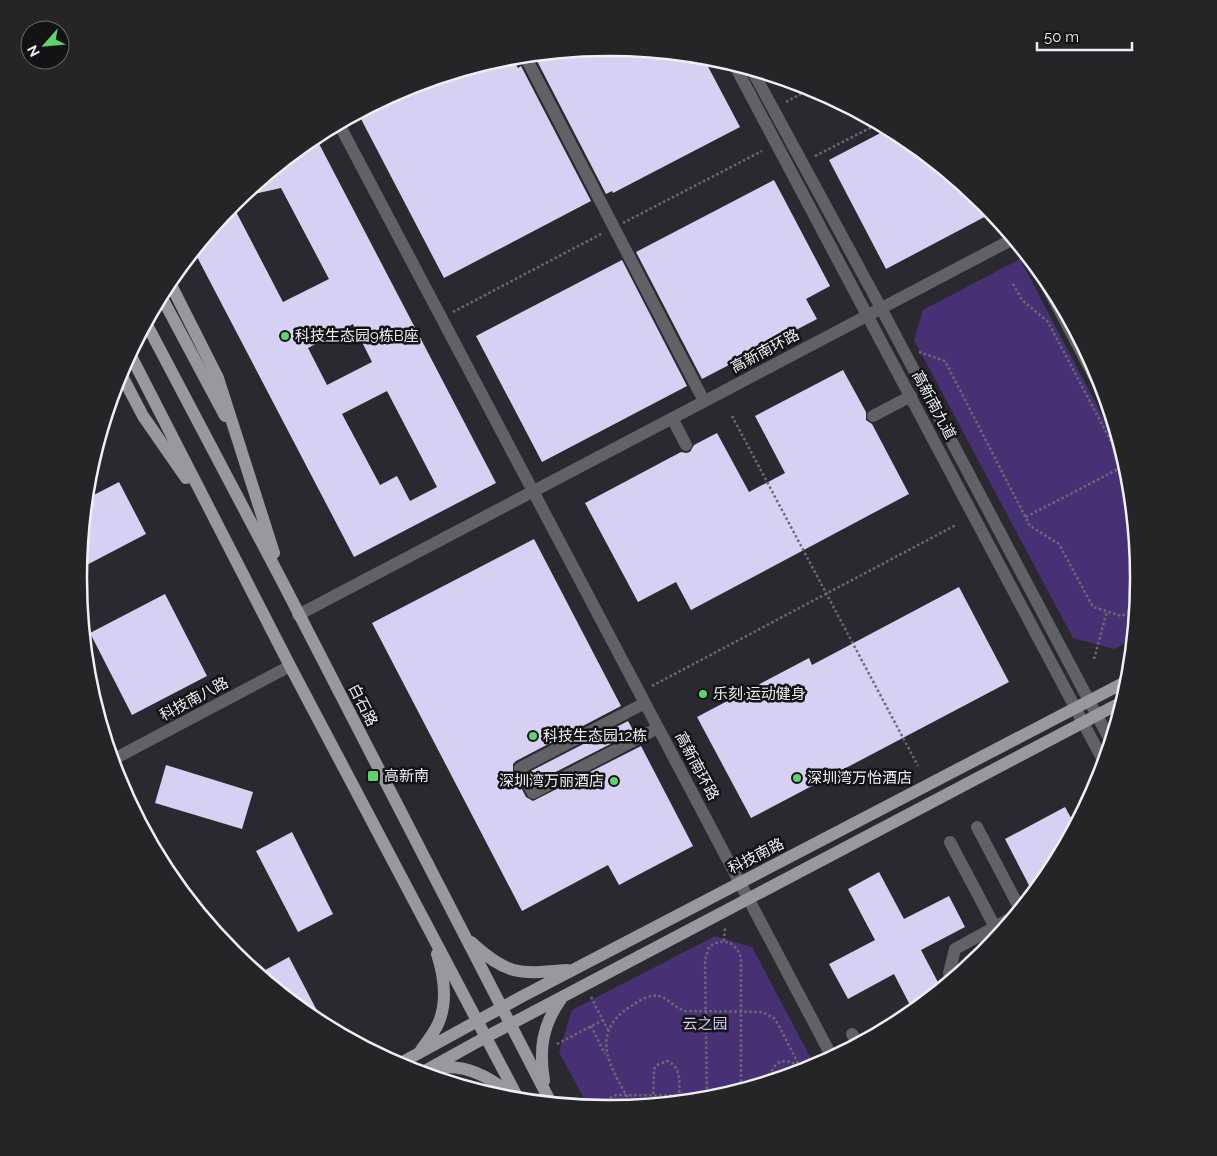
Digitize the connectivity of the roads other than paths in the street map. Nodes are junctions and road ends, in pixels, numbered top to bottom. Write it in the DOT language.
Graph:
graph roads {
  1 [pos="528,63"];
  2 [pos="739,73"];
  3 [pos="756,78"];
  4 [pos="341,130"];
  5 [pos="1007,242"];
  6 [pos="174,289"];
  7 [pos="165,304"];
  8 [pos="881,308"];
  9 [pos="868,315"];
  10 [pos="150,330"];
  11 [pos="134,362"];
  12 [pos="125,381"];
  13 [pos="911,396"];
  14 [pos="704,401"];
  15 [pos="873,416"];
  16 [pos="672,418"];
  17 [pos="686,445"];
  18 [pos="241,446"];
  19 [pos="532,491"];
  20 [pos="215,522"];
  21 [pos="283,583"];
  22 [pos="298,615"];
  23 [pos="290,666"];
  24 [pos="1119,685"];
  25 [pos="1089,701"];
  26 [pos="645,703"];
  27 [pos="1114,707"];
  28 [pos="1076,708"];
  29 [pos="1097,716"];
  30 [pos="1084,723"];
  31 [pos="658,728"];
  32 [pos="1106,734"];
  33 [pos="1100,754"];
  34 [pos="118,757"];
  35 [pos="977,827"];
  36 [pos="950,842"];
  37 [pos="740,883"];
  38 [pos="749,899"];
  39 [pos="1017,903"];
  40 [pos="995,927"];
  41 [pos="429,928"];
  42 [pos="465,937"];
  43 [pos="574,969"];
  44 [pos="948,974"];
  45 [pos="563,997"];
  46 [pos="501,1007"];
  47 [pos="477,1020"];
  48 [pos="510,1025"];
  49 [pos="486,1037"];
  50 [pos="829,1051"];
  51 [pos="419,1053"];
  52 [pos="408,1059"];
  53 [pos="430,1068"];
  54 [pos="433,1069"];
  55 [pos="505,1090"];
  56 [pos="513,1091"];
  57 [pos="547,1096"];
  58 [pos="548,1096"];
  1 -- 14 [label="street"];
  2 -- 9 [label="street, 高新南九道"];
  3 -- 8 [label="street, 高新南九道"];
  4 -- 19 [label="street"];
  5 -- 8 [label="street, 高新南环路"];
  6 -- 18 [label="main road"];
  7 -- 18 [label="main road"];
  8 -- 9 [label="street, 高新南环路"];
  8 -- 25 [label="street, 高新南九道"];
  9 -- 13 [label="street, 高新南九道"];
  9 -- 14 [label="street, 高新南环路"];
  10 -- 21 [label="main road, 白石路"];
  11 -- 20 [label="main road"];
  12 -- 20 [label="main road"];
  13 -- 15 [label="street"];
  13 -- 28 [label="street, 高新南九道"];
  14 -- 16 [label="street, 高新南环路"];
  16 -- 17 [label="street"];
  16 -- 19 [label="street, 高新南环路"];
  18 -- 21 [label="main road"];
  19 -- 22 [label="street, 高新南环路"];
  19 -- 26 [label="street, 高新南环路"];
  20 -- 23 [label="main road"];
  21 -- 22 [label="main road, 白石路"];
  22 -- 42 [label="main road, 白石路"];
  23 -- 34 [label="street, 科技南八路"];
  23 -- 41 [label="main road"];
  24 -- 25 [label="main road, 科技南路"];
  25 -- 28 [label="main road, 科技南路"];
  25 -- 29 [label="street, 高新南九道"];
  26 -- 31 [label="street, 高新南环路"];
  26 -- 31 [label="street"];
  27 -- 29 [label="main road"];
  28 -- 30 [label="street, 高新南九道"];
  28 -- 37 [label="main road, 科技南路"];
  29 -- 30 [label="main road"];
  29 -- 32 [label="street, 高新南九道"];
  30 -- 33 [label="street, 高新南九道"];
  30 -- 38 [label="main road"];
  31 -- 37 [label="street, 高新南环路"];
  35 -- 39 [label="street"];
  36 -- 40 [label="street"];
  37 -- 38 [label="street, 高新南环路"];
  37 -- 43 [label="main road, 科技南路"];
  38 -- 45 [label="main road"];
  38 -- 50 [label="street, 高新南环路"];
  40 -- 44 [label="street"];
  41 -- 47 [label="main road"];
  41 -- 51 [label="main road"];
  42 -- 43 [label="main road"];
  42 -- 46 [label="main road, 白石路"];
  43 -- 46 [label="main road, 科技南路"];
  45 -- 48 [label="main road"];
  45 -- 58 [label="main road"];
  46 -- 47 [label="main road, 科技南路"];
  46 -- 48 [label="main road, 白石路"];
  47 -- 49 [label="main road"];
  47 -- 51 [label="main road, 科技南路"];
  48 -- 49 [label="main road"];
  48 -- 57 [label="main road, 白石路"];
  49 -- 53 [label="main road"];
  49 -- 56 [label="main road"];
  51 -- 52 [label="main road, 科技南路"];
  54 -- 55 [label="main road"];
}
